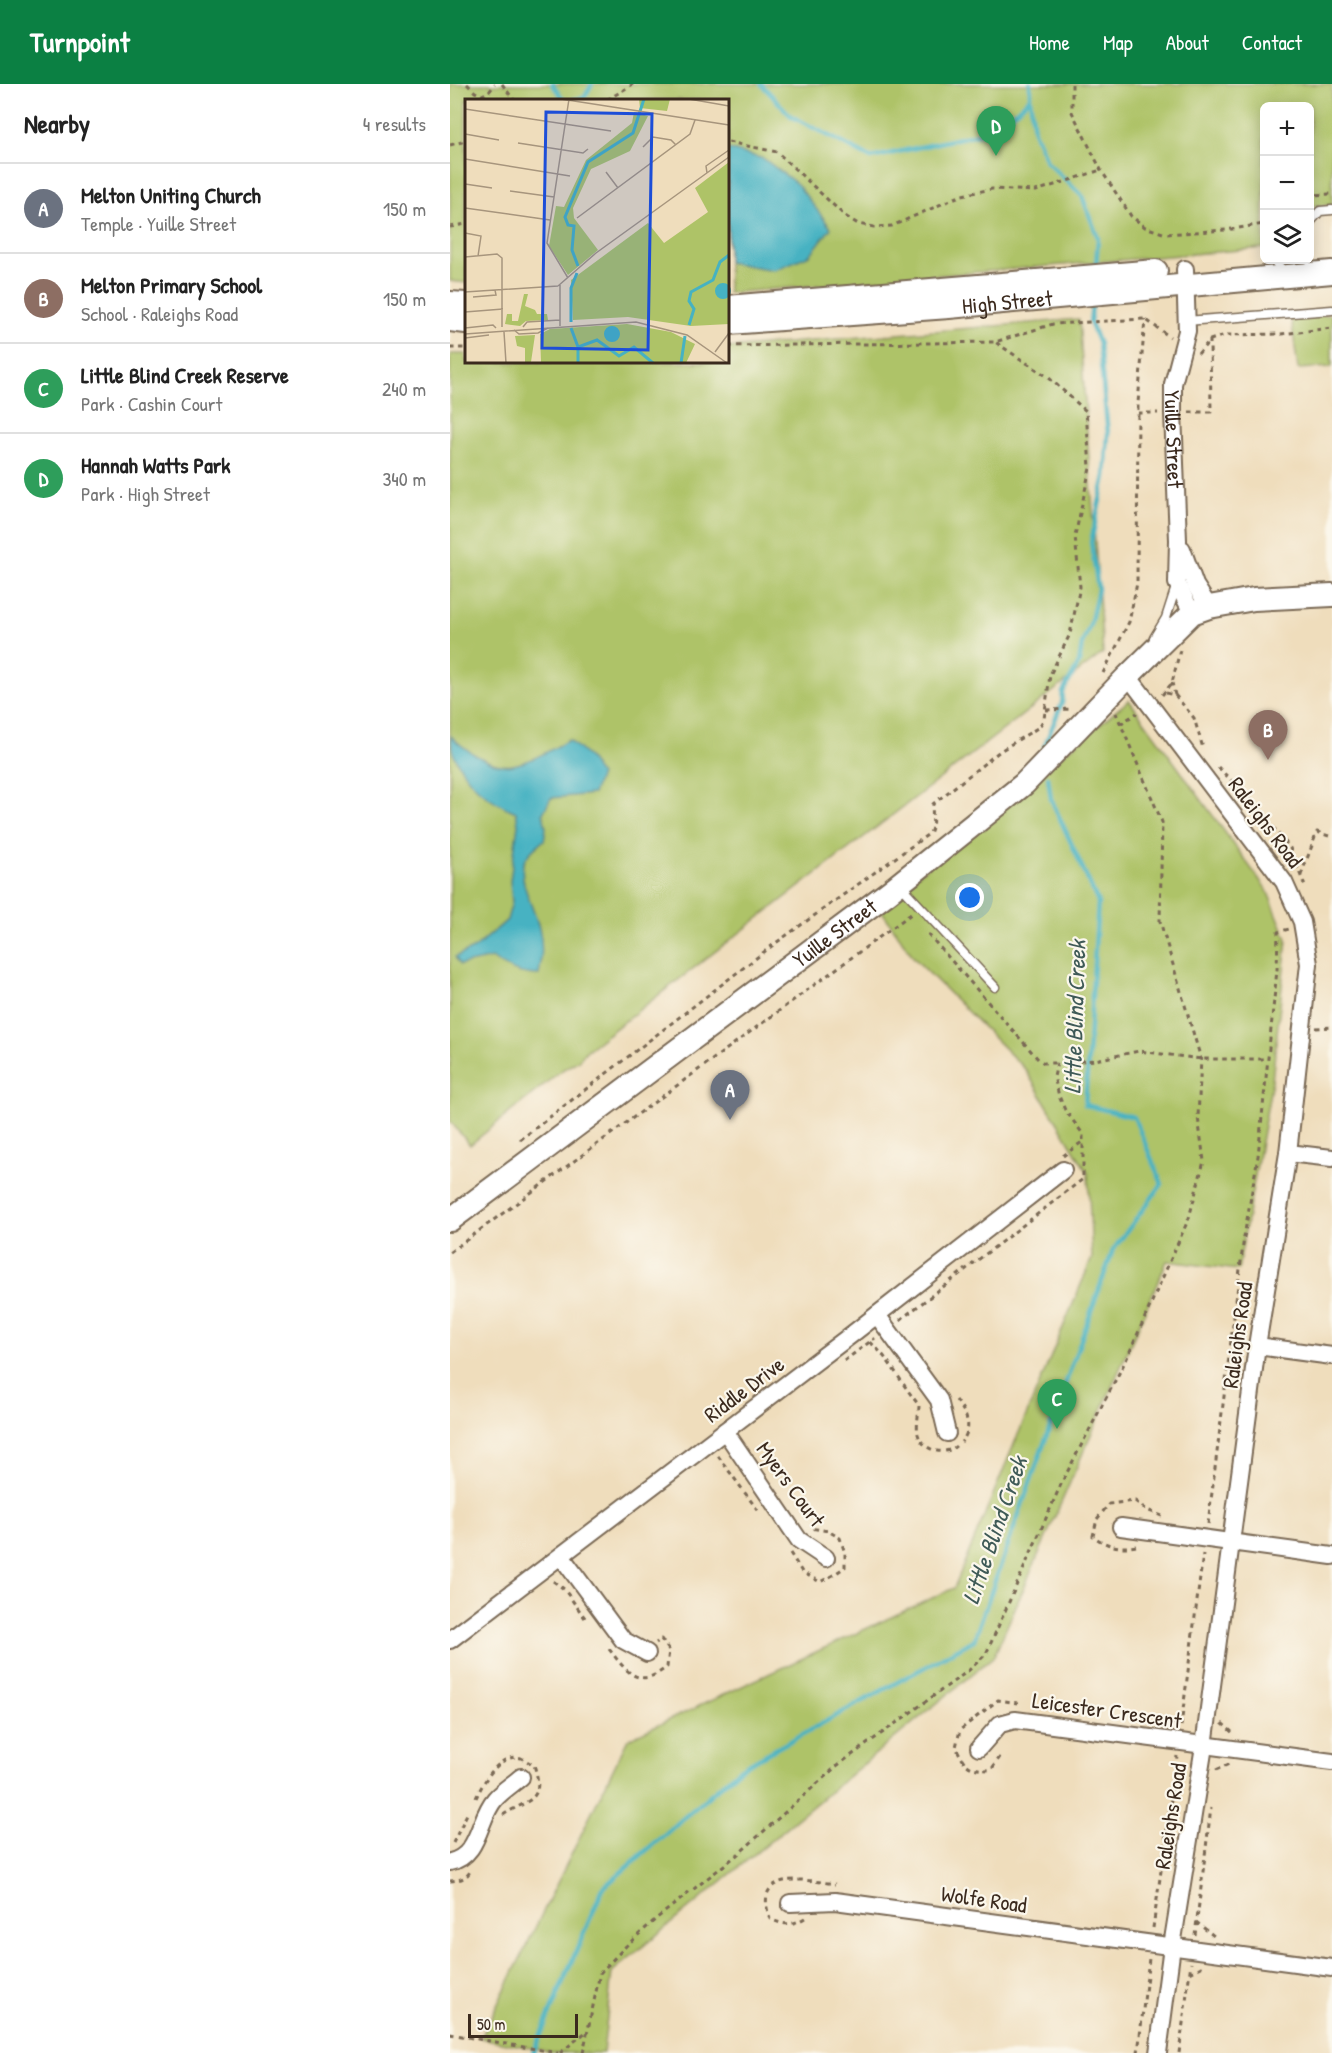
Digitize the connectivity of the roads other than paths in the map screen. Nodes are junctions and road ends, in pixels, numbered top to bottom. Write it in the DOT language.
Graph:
graph roads {
  1 [pos="1332,210"];
  2 [pos="1314,218"];
  3 [pos="1332,256"];
  4 [pos="1314,258"];
  5 [pos="1282,264"];
  6 [pos="1332,272"];
  7 [pos="1185,276"];
  8 [pos="450,303"];
  9 [pos="465,304"];
  10 [pos="729,307"];
  11 [pos="1332,310"];
  12 [pos="450,320"];
  13 [pos="1186,321"];
  14 [pos="465,322"];
  15 [pos="729,323"];
  16 [pos="1178,540"];
  17 [pos="1177,583"];
  18 [pos="1332,595"];
  19 [pos="1200,610"];
  20 [pos="1151,653"];
  21 [pos="1118,677"];
  22 [pos="899,884"];
  23 [pos="995,987"];
  24 [pos="1288,1153"];
  25 [pos="1332,1158"];
  26 [pos="1063,1170"];
  27 [pos="450,1220"];
  28 [pos="877,1315"];
  29 [pos="1257,1346"];
  30 [pos="1332,1356"];
  31 [pos="725,1431"];
  32 [pos="946,1433"];
  33 [pos="1121,1527"];
  34 [pos="1231,1542"];
  35 [pos="561,1556"];
  36 [pos="1332,1556"];
  37 [pos="826,1558"];
  38 [pos="450,1640"];
  39 [pos="647,1653"];
  40 [pos="1204,1746"];
  41 [pos="979,1748"];
  42 [pos="1332,1762"];
  43 [pos="521,1777"];
  44 [pos="450,1862"];
  45 [pos="790,1903"];
  46 [pos="1172,1946"];
  47 [pos="1332,1968"];
  48 [pos="1158,2053"];
  1 -- 2 [label="lane"];
  3 -- 4 [label="main road"];
  5 -- 6 [label="main road, High Street"];
  5 -- 7 [label="main road, High Street"];
  7 -- 10 [label="main road, High Street"];
  7 -- 13 [label="street, Yuille Street"];
  7 -- 15 [label="main road, High Street"];
  8 -- 9 [label="main road"];
  11 -- 13 [label="lane"];
  12 -- 14 [label="main road"];
  13 -- 16 [label="street, Yuille Street"];
  16 -- 17 [label="street, Yuille Street"];
  16 -- 19 [label="street, Yuille Street"];
  17 -- 19 [label="street, Yuille Street"];
  17 -- 20 [label="lane"];
  18 -- 19 [label="main road"];
  19 -- 20 [label="main road, Yuille Street"];
  20 -- 21 [label="main road, Yuille Street"];
  21 -- 22 [label="main road, Yuille Street"];
  21 -- 24 [label="street, Raleighs Road"];
  22 -- 23 [label="lane"];
  22 -- 27 [label="main road, Yuille Street"];
  24 -- 25 [label="street"];
  24 -- 29 [label="street, Raleighs Road"];
  26 -- 28 [label="street, Riddle Drive"];
  28 -- 31 [label="street, Riddle Drive"];
  28 -- 32 [label="street"];
  29 -- 30 [label="street"];
  29 -- 34 [label="street, Raleighs Road"];
  31 -- 35 [label="street, Riddle Drive"];
  31 -- 37 [label="street, Myers Court"];
  33 -- 34 [label="street"];
  34 -- 36 [label="street"];
  34 -- 40 [label="street, Raleighs Road"];
  35 -- 38 [label="street, Riddle Drive"];
  35 -- 39 [label="street"];
  40 -- 41 [label="street, Leicester Crescent"];
  40 -- 42 [label="street, Leicester Crescent"];
  40 -- 46 [label="street, Raleighs Road"];
  43 -- 44 [label="street"];
  45 -- 46 [label="street, Wolfe Road"];
  46 -- 47 [label="street, Wolfe Road"];
  46 -- 48 [label="street, Raleighs Road"];
}
